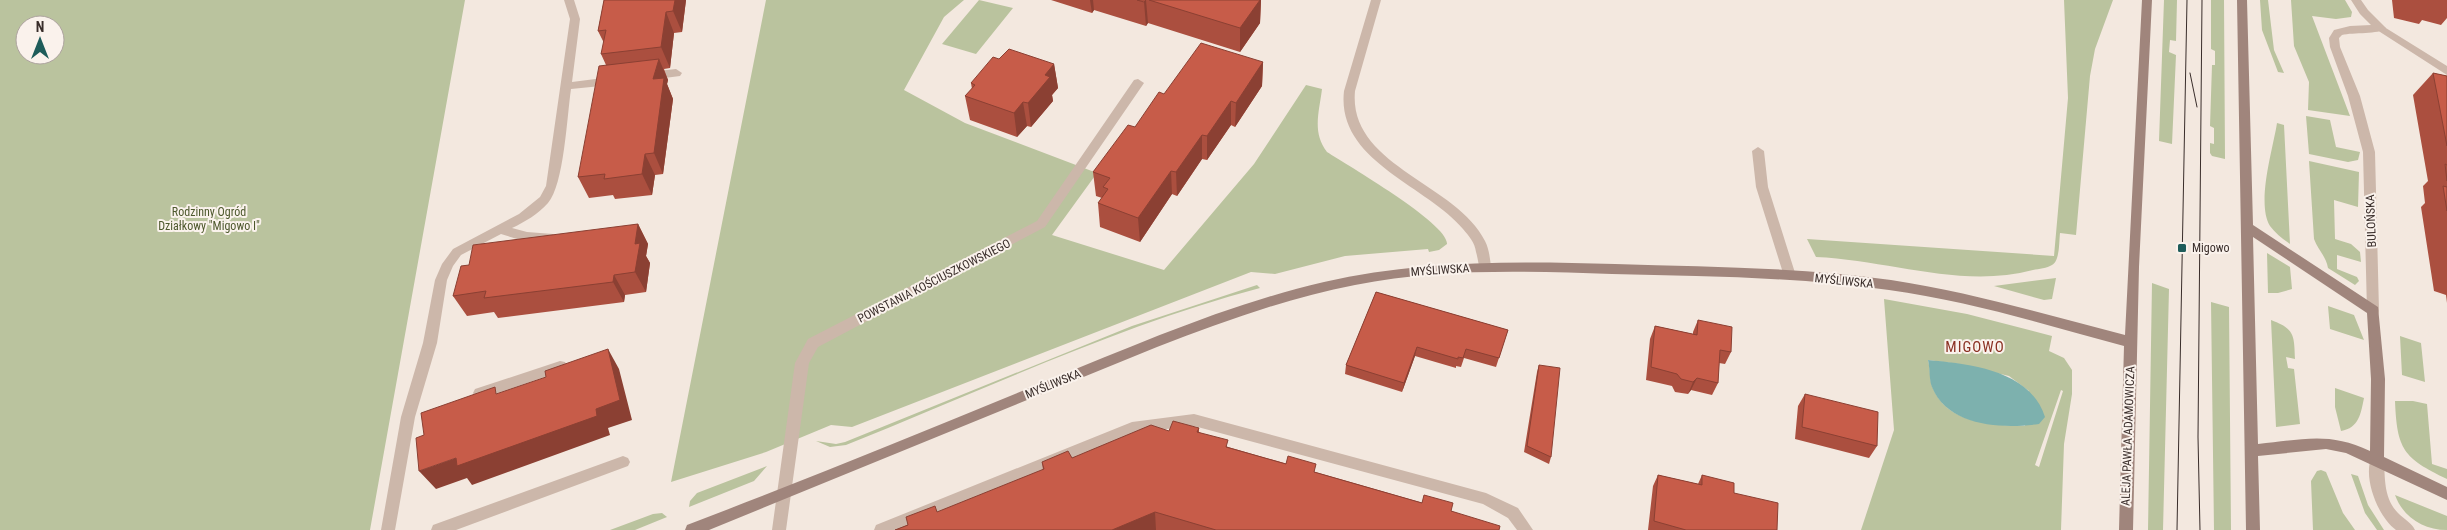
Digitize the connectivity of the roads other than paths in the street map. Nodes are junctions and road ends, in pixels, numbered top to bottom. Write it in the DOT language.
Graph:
graph roads {
  1 [pos="569,0"];
  2 [pos="1376,0"];
  3 [pos="2147,0"];
  4 [pos="2242,0"];
  5 [pos="2356,0"];
  6 [pos="2380,28"];
  7 [pos="2447,70"];
  8 [pos="676,73"];
  9 [pos="639,78"];
  10 [pos="621,80"];
  11 [pos="1138,83"];
  12 [pos="566,86"];
  13 [pos="1758,151"];
  14 [pos="2247,227"];
  15 [pos="500,229"];
  16 [pos="558,236"];
  17 [pos="1486,267"];
  18 [pos="1790,276"];
  19 [pos="2374,310"];
  20 [pos="2130,342"];
  21 [pos="577,360"];
  22 [pos="464,398"];
  23 [pos="427,411"];
  24 [pos="408,417"];
  25 [pos="2250,451"];
  26 [pos="2377,460"];
  27 [pos="623,462"];
  28 [pos="2447,494"];
  29 [pos="782,496"];
  30 [pos="388,530"];
  31 [pos="438,530"];
  32 [pos="692,530"];
  33 [pos="779,530"];
  34 [pos="881,530"];
  35 [pos="1526,530"];
  36 [pos="2126,530"];
  37 [pos="2253,530"];
  38 [pos="2408,530"];
  1 -- 12 [label="street"];
  2 -- 17 [label="street"];
  3 -- 20 [label="main road"];
  4 -- 14 [label="main road"];
  5 -- 6 [label="street"];
  6 -- 7 [label="street"];
  6 -- 19 [label="street, BULOŃSKA"];
  8 -- 9 [label="street"];
  10 -- 12 [label="street"];
  11 -- 29 [label="street, POWSTANIA KOŚCIUSZKOWSKIEGO"];
  12 -- 15 [label="street"];
  13 -- 18 [label="street"];
  14 -- 19 [label="main road"];
  14 -- 25 [label="main road"];
  15 -- 16 [label="street"];
  15 -- 24 [label="street"];
  17 -- 18 [label="main road, MYŚLIWSKA"];
  17 -- 29 [label="main road, MYŚLIWSKA"];
  18 -- 20 [label="main road, MYŚLIWSKA"];
  19 -- 26 [label="main road, BULOŃSKA"];
  20 -- 36 [label="main road, ALEJA PAWŁA ADAMOWICZA"];
  21 -- 22 [label="street"];
  23 -- 24 [label="street"];
  24 -- 30 [label="street"];
  25 -- 26 [label="main road"];
  25 -- 37 [label="main road"];
  26 -- 28 [label="main road"];
  26 -- 38 [label="street"];
  27 -- 31 [label="street"];
  29 -- 32 [label="main road, MYŚLIWSKA"];
  29 -- 33 [label="street"];
  34 -- 35 [label="street"];
}
